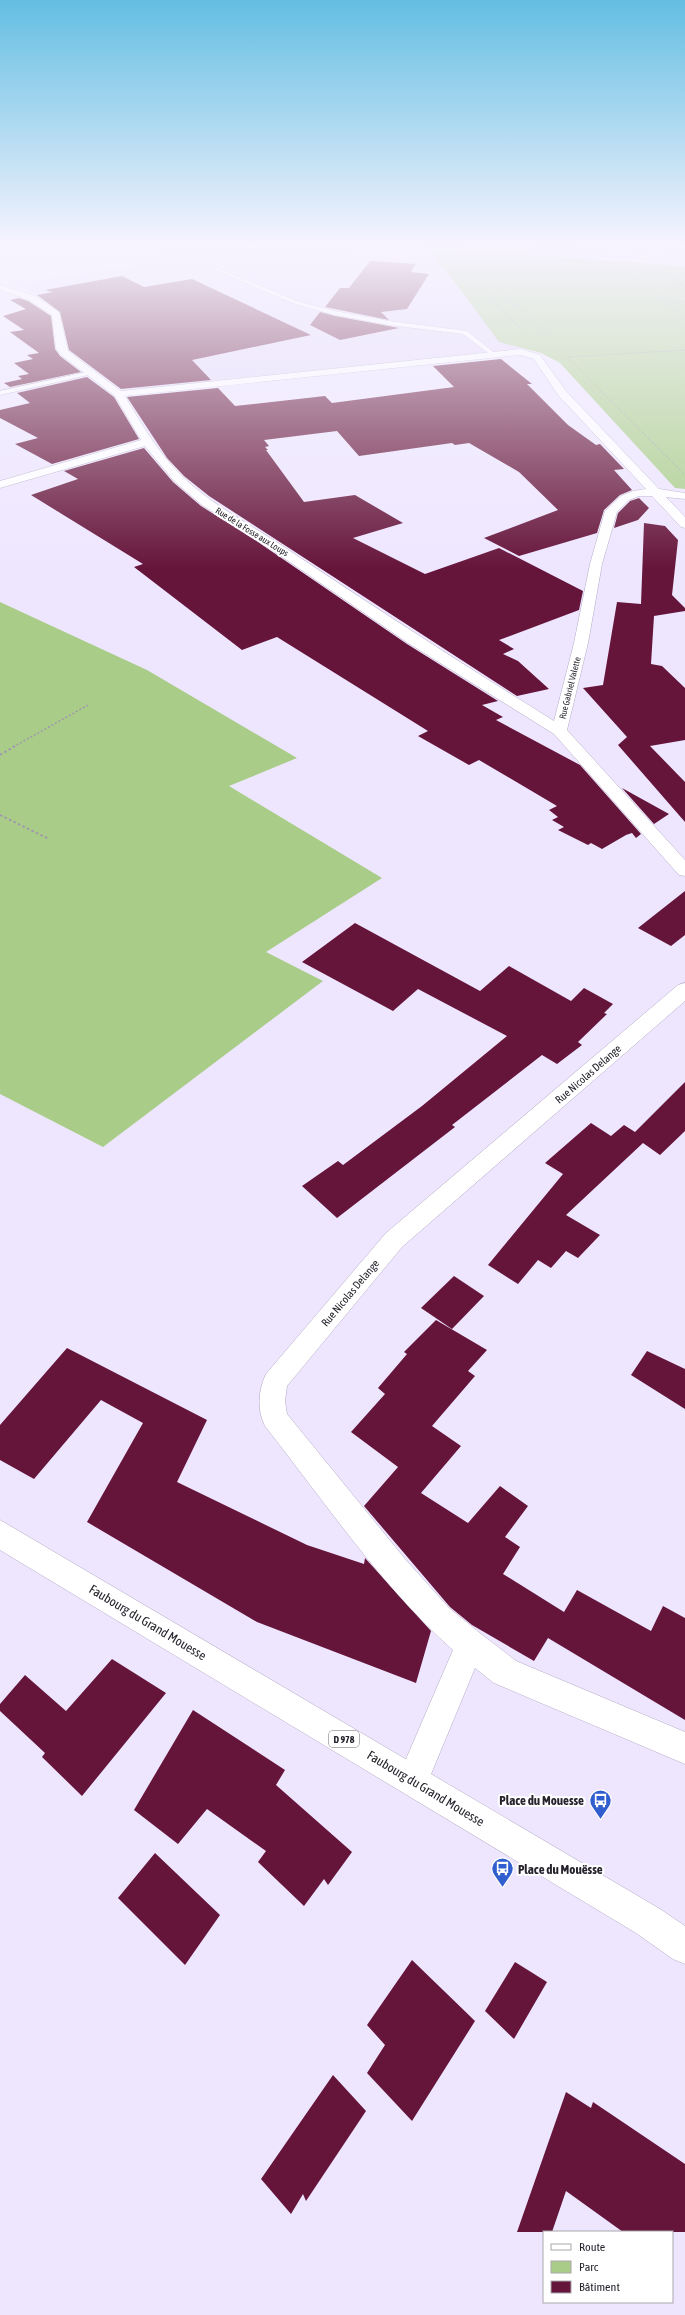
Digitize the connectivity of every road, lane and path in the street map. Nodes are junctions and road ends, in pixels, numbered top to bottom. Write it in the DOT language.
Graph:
graph roads {
  1 [pos="64,353"];
  2 [pos="492,353"];
  3 [pos="512,353"];
  4 [pos="524,353"];
  5 [pos="563,353"];
  6 [pos="634,353"];
  7 [pos="494,355"];
  8 [pos="561,355"];
  9 [pos="568,357"];
  10 [pos="91,373"];
  11 [pos="0,393"];
  12 [pos="119,394"];
  13 [pos="147,442"];
  14 [pos="685,474"];
  15 [pos="0,485"];
  16 [pos="655,492"];
  17 [pos="685,496"];
  18 [pos="685,524"];
  19 [pos="90,704"];
  20 [pos="559,731"];
  21 [pos="0,755"];
  22 [pos="0,814"];
  23 [pos="49,839"];
  24 [pos="685,871"];
  25 [pos="685,990"];
  26 [pos="0,1534"];
  27 [pos="470,1645"];
  28 [pos="685,1748"];
  29 [pos="413,1780"];
  30 [pos="685,1947"];
  1 -- 10 [label="street, Rue de la Fosse aux Loups"];
  2 -- 7 [label="lane"];
  3 -- 7 [label="street"];
  4 -- 16 [label="street"];
  5 -- 9 [label="path"];
  6 -- 9 [label="path"];
  7 -- 12 [label="street"];
  8 -- 9 [label="path"];
  9 -- 14 [label="path"];
  10 -- 11 [label="lane"];
  10 -- 12 [label="street, Rue de la Fosse aux Loups"];
  12 -- 13 [label="street, Rue de la Fosse aux Loups"];
  13 -- 15 [label="street"];
  13 -- 20 [label="street, Rue de la Fosse aux Loups"];
  16 -- 17 [label="street, Rue Gabriel Valette"];
  16 -- 18 [label="street"];
  16 -- 20 [label="street, Rue Gabriel Valette"];
  19 -- 21 [label="path"];
  20 -- 24 [label="street, Rue Gabriel Valette"];
  22 -- 23 [label="path"];
  25 -- 27 [label="street, Rue Nicolas Delange"];
  26 -- 29 [label="street, Faubourg du Grand Mouesse / D 978"];
  27 -- 28 [label="street"];
  27 -- 29 [label="street"];
  29 -- 30 [label="street, Faubourg du Grand Mouesse / D 978"];
}
